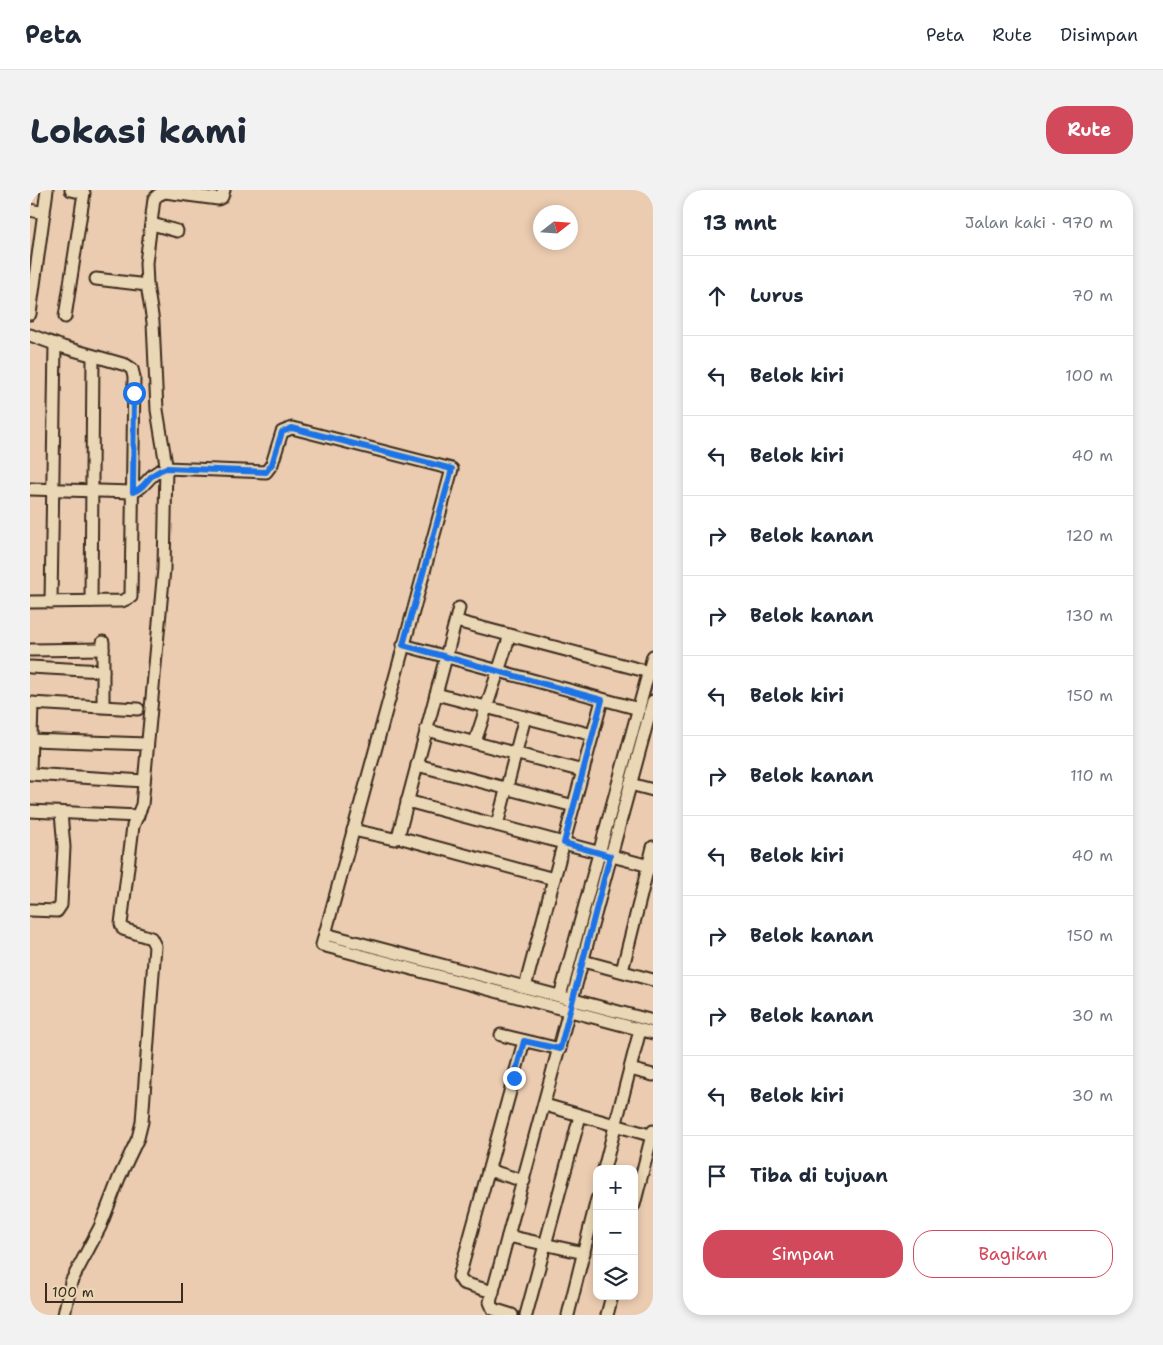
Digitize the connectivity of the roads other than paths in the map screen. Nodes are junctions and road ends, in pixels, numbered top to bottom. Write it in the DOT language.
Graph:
graph roads {
  1 [pos="47,190"];
  2 [pos="71,190"];
  3 [pos="224,190"];
  4 [pos="30,210"];
  5 [pos="44,213"];
  6 [pos="152,224"];
  7 [pos="177,230"];
  8 [pos="34,246"];
  9 [pos="96,279"];
  10 [pos="32,283"];
  11 [pos="147,285"];
  12 [pos="30,314"];
  13 [pos="65,316"];
  14 [pos="30,334"];
  15 [pos="55,344"];
  16 [pos="92,356"];
  17 [pos="166,468"];
  18 [pos="30,489"];
  19 [pos="52,489"];
  20 [pos="93,490"];
  21 [pos="133,492"];
  22 [pos="30,602"];
  23 [pos="51,602"];
  24 [pos="91,602"];
  25 [pos="459,608"];
  26 [pos="456,621"];
  27 [pos="510,635"];
  28 [pos="403,645"];
  29 [pos="30,650"];
  30 [pos="653,656"];
  31 [pos="446,657"];
  32 [pos="30,667"];
  33 [pos="103,671"];
  34 [pos="498,671"];
  35 [pos="651,673"];
  36 [pos="436,694"];
  37 [pos="602,700"];
  38 [pos="653,701"];
  39 [pos="31,703"];
  40 [pos="103,706"];
  41 [pos="486,707"];
  42 [pos="138,709"];
  43 [pos="639,709"];
  44 [pos="525,717"];
  45 [pos="426,730"];
  46 [pos="593,735"];
  47 [pos="31,740"];
  48 [pos="475,742"];
  49 [pos="147,744"];
  50 [pos="516,754"];
  51 [pos="417,765"];
  52 [pos="583,771"];
  53 [pos="30,772"];
  54 [pos="144,781"];
  55 [pos="630,784"];
  56 [pos="507,789"];
  57 [pos="653,790"];
  58 [pos="408,801"];
  59 [pos="574,806"];
  60 [pos="30,811"];
  61 [pos="60,813"];
  62 [pos="138,816"];
  63 [pos="496,825"];
  64 [pos="353,830"];
  65 [pos="398,837"];
  66 [pos="564,843"];
  67 [pos="653,847"];
  68 [pos="598,852"];
  69 [pos="610,856"];
  70 [pos="651,866"];
  71 [pos="554,878"];
  72 [pos="30,910"];
  73 [pos="325,934"];
  74 [pos="583,961"];
  75 [pos="622,971"];
  76 [pos="653,980"];
  77 [pos="525,987"];
  78 [pos="560,996"];
  79 [pos="573,1000"];
  80 [pos="570,1011"];
  81 [pos="653,1021"];
  82 [pos="640,1030"];
  83 [pos="653,1033"];
  84 [pos="501,1035"];
  85 [pos="524,1041"];
  86 [pos="560,1049"];
  87 [pos="630,1069"];
  88 [pos="653,1075"];
  89 [pos="545,1105"];
  90 [pos="580,1116"];
  91 [pos="616,1126"];
  92 [pos="653,1134"];
  93 [pos="605,1165"];
  94 [pos="488,1170"];
  95 [pos="524,1181"];
  96 [pos="638,1184"];
  97 [pos="594,1210"];
  98 [pos="508,1236"];
  99 [pos="545,1245"];
  100 [pos="584,1253"];
  101 [pos="493,1292"];
  102 [pos="611,1300"];
  103 [pos="64,1315"];
  104 [pos="512,1315"];
  105 [pos="526,1315"];
  106 [pos="568,1315"];
  107 [pos="607,1315"];
  1 -- 5 [label="street"];
  2 -- 13 [label="street"];
  3 -- 6 [label="street"];
  4 -- 5 [label="street"];
  5 -- 8 [label="street"];
  6 -- 7 [label="street"];
  6 -- 11 [label="street"];
  8 -- 10 [label="street"];
  9 -- 11 [label="street"];
  10 -- 12 [label="street"];
  11 -- 17 [label="street"];
  14 -- 15 [label="street"];
  15 -- 16 [label="street"];
  15 -- 19 [label="street"];
  16 -- 20 [label="street"];
  16 -- 21 [label="street"];
  17 -- 21 [label="street"];
  17 -- 28 [label="street"];
  17 -- 49 [label="street"];
  18 -- 19 [label="street"];
  19 -- 20 [label="street"];
  19 -- 23 [label="street"];
  20 -- 21 [label="street"];
  20 -- 24 [label="street"];
  21 -- 24 [label="street"];
  22 -- 23 [label="street"];
  23 -- 24 [label="street"];
  25 -- 26 [label="street"];
  26 -- 27 [label="street"];
  26 -- 31 [label="street"];
  27 -- 34 [label="street"];
  27 -- 35 [label="street"];
  28 -- 31 [label="street"];
  28 -- 64 [label="street"];
  29 -- 33 [label="street"];
  30 -- 35 [label="street"];
  31 -- 34 [label="street"];
  31 -- 36 [label="street"];
  32 -- 33 [label="street"];
  33 -- 40 [label="street"];
  34 -- 37 [label="street"];
  34 -- 41 [label="street"];
  35 -- 43 [label="street"];
  36 -- 41 [label="street"];
  36 -- 45 [label="street"];
  37 -- 43 [label="street"];
  37 -- 46 [label="street"];
  38 -- 55 [label="street"];
  39 -- 40 [label="street"];
  39 -- 47 [label="street"];
  40 -- 42 [label="street"];
  41 -- 44 [label="street"];
  41 -- 48 [label="street"];
  43 -- 68 [label="street"];
  44 -- 46 [label="street"];
  44 -- 50 [label="street"];
  45 -- 48 [label="street"];
  45 -- 51 [label="street"];
  46 -- 52 [label="street"];
  47 -- 49 [label="street"];
  47 -- 53 [label="street"];
  48 -- 50 [label="street"];
  49 -- 54 [label="street"];
  50 -- 52 [label="street"];
  50 -- 56 [label="street"];
  51 -- 56 [label="street"];
  51 -- 58 [label="street"];
  52 -- 59 [label="street"];
  53 -- 54 [label="street"];
  54 -- 62 [label="street"];
  55 -- 57 [label="street"];
  55 -- 69 [label="street"];
  56 -- 59 [label="street"];
  56 -- 63 [label="street"];
  58 -- 63 [label="street"];
  58 -- 65 [label="street"];
  59 -- 66 [label="street"];
  60 -- 61 [label="street"];
  61 -- 62 [label="street"];
  61 -- 72 [label="street"];
  62 -- 103 [label="street"];
  63 -- 66 [label="street"];
  64 -- 65 [label="street"];
  64 -- 73 [label="street"];
  65 -- 71 [label="street"];
  66 -- 68 [label="street"];
  66 -- 71 [label="street"];
  67 -- 70 [label="street"];
  68 -- 69 [label="street"];
  68 -- 78 [label="street"];
  69 -- 70 [label="street"];
  69 -- 74 [label="street"];
  70 -- 75 [label="street"];
  71 -- 77 [label="street"];
  73 -- 77 [label="street"];
  73 -- 80 [label="street"];
  74 -- 75 [label="street"];
  74 -- 79 [label="street"];
  75 -- 76 [label="street"];
  77 -- 78 [label="street"];
  78 -- 79 [label="street"];
  79 -- 80 [label="street"];
  79 -- 81 [label="street"];
  80 -- 82 [label="street"];
  80 -- 86 [label="street"];
  82 -- 83 [label="street"];
  82 -- 87 [label="street"];
  84 -- 85 [label="street"];
  85 -- 86 [label="street"];
  85 -- 94 [label="street"];
  86 -- 89 [label="street"];
  87 -- 88 [label="street"];
  87 -- 91 [label="street"];
  89 -- 90 [label="street"];
  89 -- 95 [label="street"];
  90 -- 91 [label="street"];
  90 -- 99 [label="street"];
  91 -- 92 [label="street"];
  91 -- 93 [label="street"];
  92 -- 96 [label="street"];
  94 -- 95 [label="street"];
  94 -- 101 [label="street"];
  95 -- 98 [label="street"];
  97 -- 100 [label="street"];
  98 -- 99 [label="street"];
  98 -- 101 [label="street"];
  99 -- 100 [label="street"];
  99 -- 105 [label="street"];
  100 -- 106 [label="street"];
  101 -- 104 [label="street"];
  102 -- 107 [label="street"];
}
